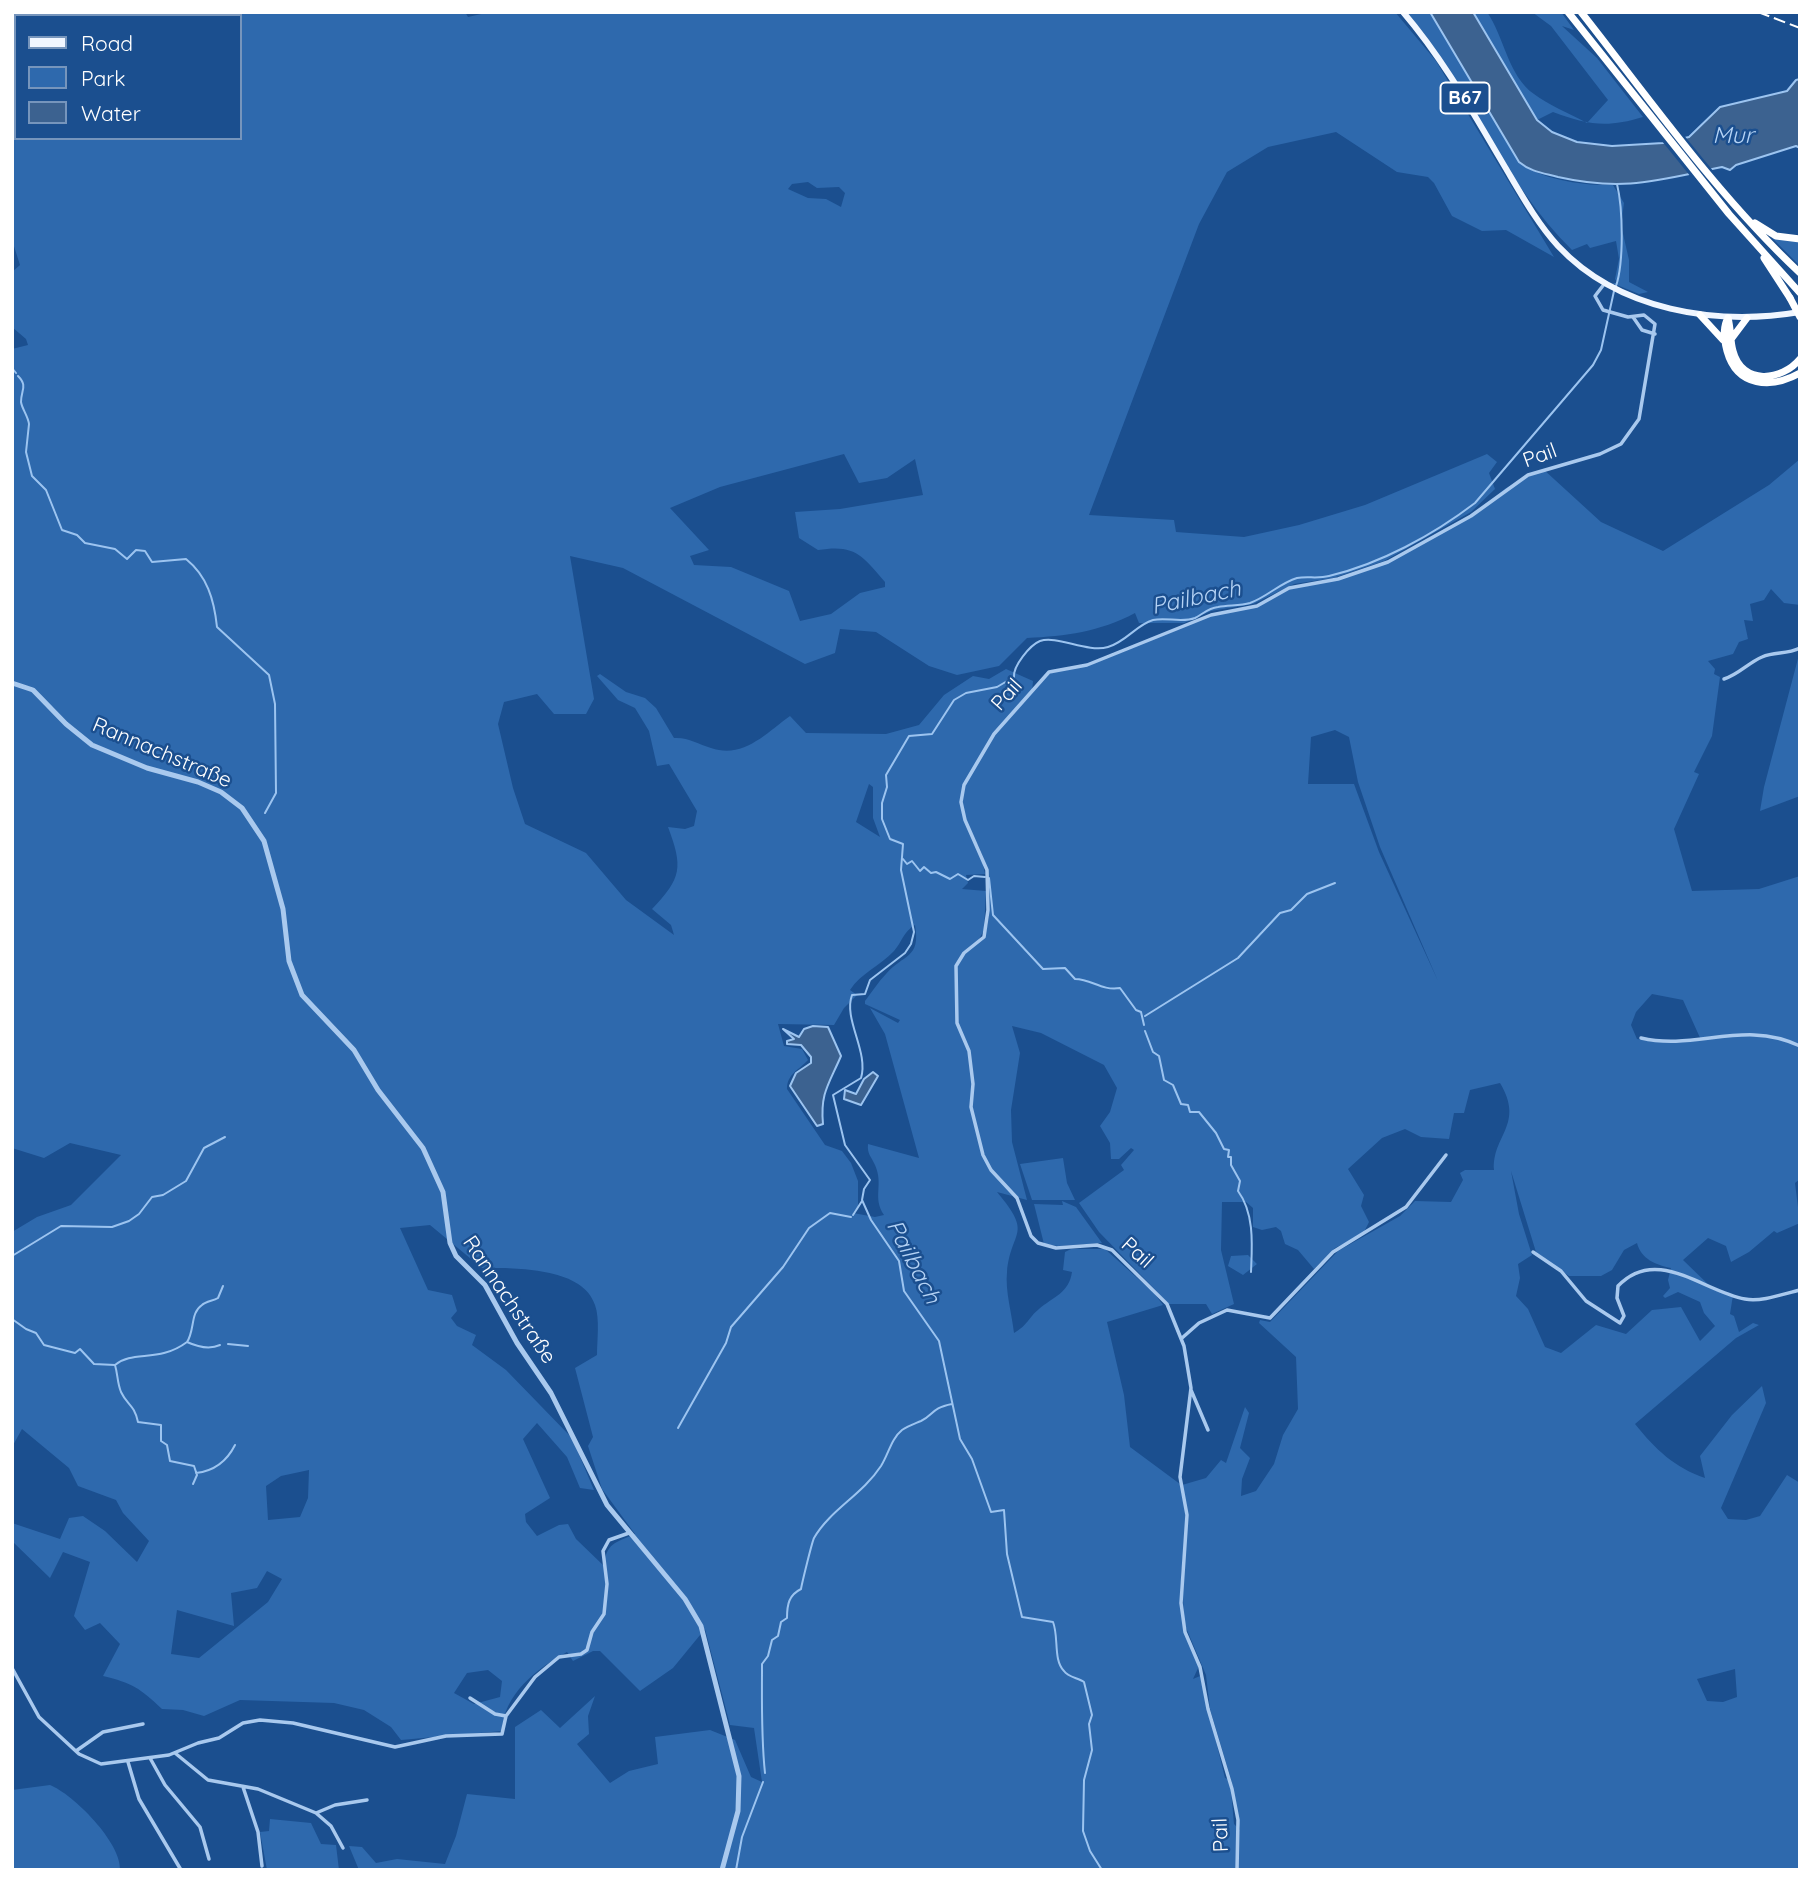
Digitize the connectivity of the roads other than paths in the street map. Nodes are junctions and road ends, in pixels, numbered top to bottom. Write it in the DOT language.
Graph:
graph roads {
  1 [pos="1403,12"];
  2 [pos="1567,12"];
  3 [pos="1581,12"];
  4 [pos="1744,214"];
  5 [pos="1800,239"];
  6 [pos="1759,249"];
  7 [pos="1800,272"];
  8 [pos="1613,285"];
  9 [pos="1800,293"];
  10 [pos="1700,315"];
  11 [pos="1800,315"];
  12 [pos="1633,317"];
  13 [pos="1728,318"];
  14 [pos="1747,318"];
  15 [pos="1655,334"];
  16 [pos="1728,340"];
  17 [pos="1800,359"];
  18 [pos="1800,373"];
  19 [pos="1800,648"];
  20 [pos="1724,679"];
  21 [pos="12,683"];
  22 [pos="1641,1038"];
  23 [pos="1800,1046"];
  24 [pos="1446,1155"];
  25 [pos="1533,1252"];
  26 [pos="1800,1290"];
  27 [pos="1182,1338"];
  28 [pos="1191,1388"];
  29 [pos="1208,1430"];
  30 [pos="629,1534"];
  31 [pos="12,1668"];
  32 [pos="470,1698"];
  33 [pos="506,1716"];
  34 [pos="143,1724"];
  35 [pos="76,1751"];
  36 [pos="175,1753"];
  37 [pos="149,1758"];
  38 [pos="128,1762"];
  39 [pos="242,1786"];
  40 [pos="367,1800"];
  41 [pos="316,1813"];
  42 [pos="344,1848"];
  43 [pos="209,1858"];
  44 [pos="262,1866"];
  45 [pos="181,1870"];
  46 [pos="722,1870"];
  47 [pos="1237,1870"];
  1 -- 8 [label="main road, B67"];
  2 -- 6 [label="highway"];
  3 -- 4 [label="highway"];
  4 -- 5 [label="highway"];
  4 -- 7 [label="highway"];
  6 -- 9 [label="highway"];
  6 -- 11 [label="highway, bridge"];
  8 -- 10 [label="main road, B67"];
  8 -- 12 [label="street"];
  10 -- 13 [label="main road, B67"];
  10 -- 16 [label="highway"];
  11 -- 14 [label="main road, B67"];
  12 -- 15 [label="street"];
  12 -- 15 [label="street"];
  13 -- 14 [label="main road, B67"];
  13 -- 16 [label="highway"];
  14 -- 16 [label="highway"];
  15 -- 27 [label="street, Pail"];
  16 -- 17 [label="highway"];
  16 -- 18 [label="highway"];
  19 -- 20 [label="street"];
  21 -- 30 [label="street, Rannachstraße"];
  22 -- 23 [label="street"];
  24 -- 27 [label="street"];
  25 -- 26 [label="street"];
  27 -- 28 [label="street, Pail"];
  28 -- 29 [label="street, Pail"];
  28 -- 47 [label="street, Pail"];
  30 -- 33 [label="street"];
  30 -- 46 [label="street, Rannachstraße"];
  31 -- 35 [label="street"];
  32 -- 33 [label="street"];
  33 -- 36 [label="street"];
  34 -- 35 [label="street"];
  35 -- 38 [label="street"];
  36 -- 37 [label="street"];
  36 -- 39 [label="street"];
  37 -- 38 [label="street"];
  37 -- 43 [label="street"];
  38 -- 45 [label="street"];
  39 -- 41 [label="street"];
  39 -- 44 [label="street"];
  40 -- 41 [label="street"];
  41 -- 42 [label="street"];
}
